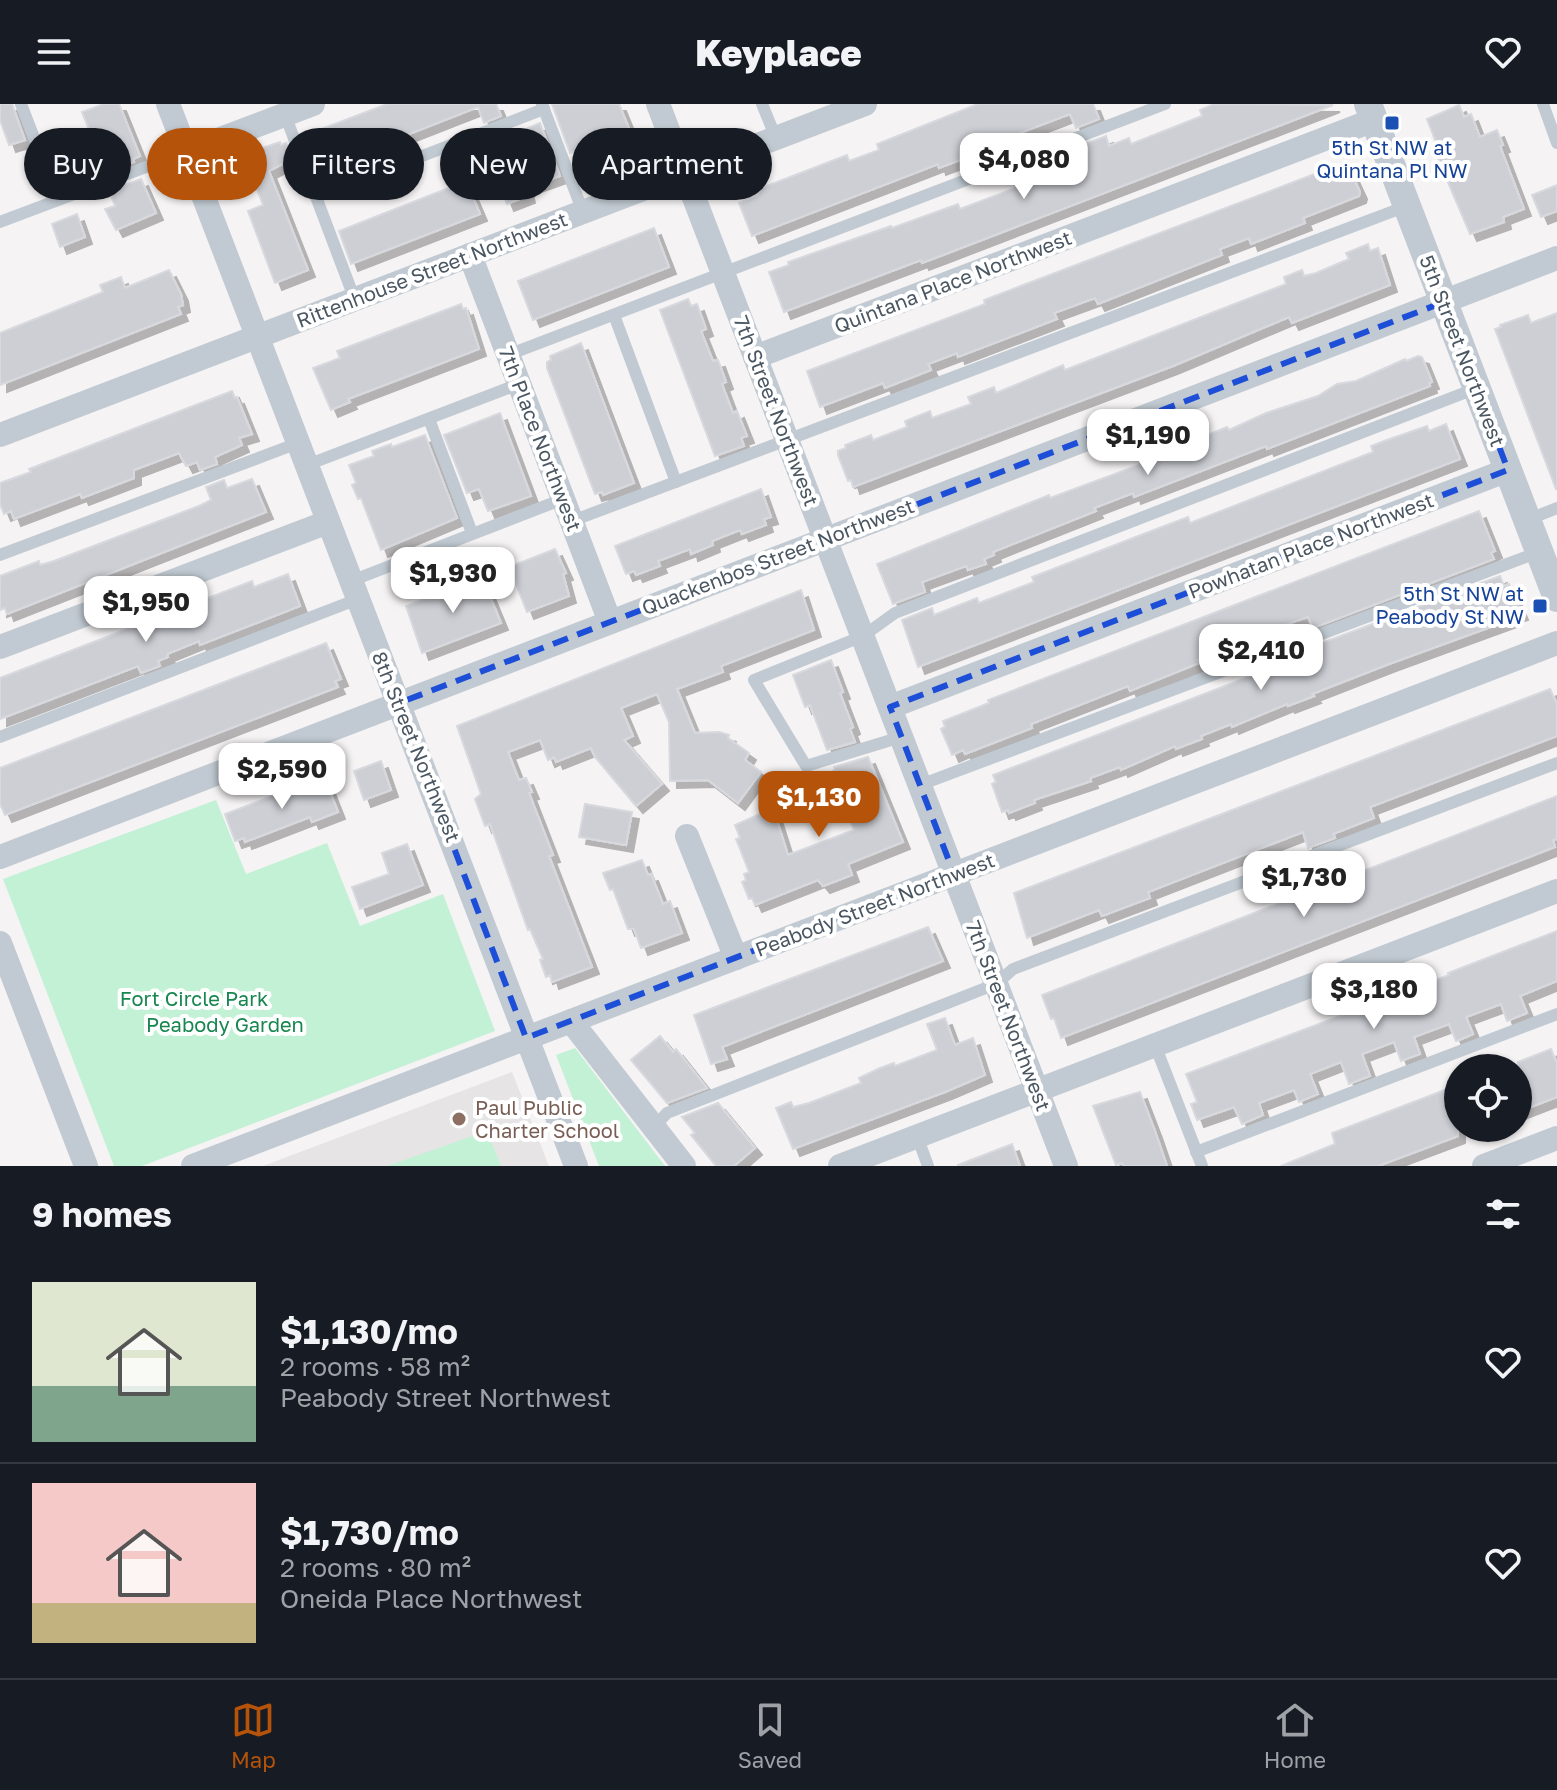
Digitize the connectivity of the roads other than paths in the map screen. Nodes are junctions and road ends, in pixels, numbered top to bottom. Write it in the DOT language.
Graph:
graph roads {
  1 [pos="21,104"];
  2 [pos="168,104"];
  3 [pos="313,104"];
  4 [pos="658,104"];
  5 [pos="762,104"];
  6 [pos="865,104"];
  7 [pos="1165,104"];
  8 [pos="1543,104"];
  9 [pos="543,106"];
  10 [pos="283,109"];
  11 [pos="1371,112"];
  12 [pos="30,128"];
  13 [pos="177,128"];
  14 [pos="240,128"];
  15 [pos="290,128"];
  16 [pos="667,128"];
  17 [pos="776,138"];
  18 [pos="772,140"];
  19 [pos="1557,143"];
  20 [pos="424,154"];
  21 [pos="58,200"];
  22 [pos="205,200"];
  23 [pos="317,200"];
  24 [pos="614,200"];
  25 [pos="695,200"];
  26 [pos="1407,206"];
  27 [pos="583,212"];
  28 [pos="0,222"];
  29 [pos="470,255"];
  30 [pos="1557,258"];
  31 [pos="723,274"];
  32 [pos="355,300"];
  33 [pos="1444,302"];
  34 [pos="614,315"];
  35 [pos="258,337"];
  36 [pos="508,355"];
  37 [pos="755,357"];
  38 [pos="519,384"];
  39 [pos="1477,388"];
  40 [pos="429,419"];
  41 [pos="0,435"];
  42 [pos="788,441"];
  43 [pos="302,454"];
  44 [pos="1508,470"];
  45 [pos="676,482"];
  46 [pos="1557,508"];
  47 [pos="567,510"];
  48 [pos="1527,520"];
  49 [pos="328,522"];
  50 [pos="472,533"];
  51 [pos="825,539"];
  52 [pos="1539,552"];
  53 [pos="0,555"];
  54 [pos="354,590"];
  55 [pos="1557,598"];
  56 [pos="610,622"];
  57 [pos="863,636"];
  58 [pos="1557,643"];
  59 [pos="0,647"];
  60 [pos="399,703"];
  61 [pos="890,707"];
  62 [pos="0,737"];
  63 [pos="901,737"];
  64 [pos="1557,763"];
  65 [pos="920,785"];
  66 [pos="687,836"];
  67 [pos="0,857"];
  68 [pos="954,874"];
  69 [pos="1557,891"];
  70 [pos="0,943"];
  71 [pos="736,958"];
  72 [pos="996,984"];
  73 [pos="1557,1014"];
  74 [pos="571,1021"];
  75 [pos="526,1038"];
  76 [pos="1155,1045"];
  77 [pos="1037,1090"];
  78 [pos="654,1127"];
  79 [pos="917,1136"];
  80 [pos="1557,1138"];
  81 [pos="1196,1152"];
  82 [pos="86,1166"];
  83 [pos="193,1166"];
  84 [pos="576,1166"];
  85 [pos="684,1166"];
  86 [pos="840,1166"];
  87 [pos="928,1166"];
  88 [pos="1066,1166"];
  89 [pos="1202,1166"];
  90 [pos="1484,1166"];
  1 -- 12 [label="lane"];
  2 -- 13 [label="street, 8th Street Northwest"];
  3 -- 10 [label="street"];
  4 -- 16 [label="street, 7th Street Northwest"];
  5 -- 17 [label="lane"];
  6 -- 17 [label="street, Rittenhouse Street Northwest"];
  7 -- 31 [label="lane"];
  8 -- 19 [label="lane"];
  9 -- 20 [label="lane"];
  9 -- 27 [label="lane"];
  10 -- 14 [label="street"];
  10 -- 15 [label="lane"];
  11 -- 26 [label="street, 5th Street Northwest"];
  11 -- 37 [label="street, Quintana Place Northwest"];
  17 -- 18 [label="street, Rittenhouse Street Northwest"];
  21 -- 28 [label="lane"];
  22 -- 35 [label="street, 8th Street Northwest"];
  23 -- 32 [label="lane"];
  24 -- 27 [label="street, Rittenhouse Street Northwest"];
  25 -- 31 [label="street, 7th Street Northwest"];
  26 -- 33 [label="street, 5th Street Northwest"];
  26 -- 42 [label="lane"];
  27 -- 29 [label="street, Rittenhouse Street Northwest"];
  29 -- 32 [label="street, Rittenhouse Street Northwest"];
  29 -- 36 [label="street, 7th Place Northwest"];
  30 -- 33 [label="street, Quackenbos Street Northwest"];
  31 -- 34 [label="lane"];
  31 -- 37 [label="street, 7th Street Northwest"];
  32 -- 35 [label="street, Rittenhouse Street Northwest"];
  33 -- 39 [label="street, 5th Street Northwest"];
  33 -- 51 [label="street, Quackenbos Street Northwest"];
  34 -- 36 [label="lane"];
  34 -- 45 [label="lane"];
  35 -- 41 [label="street, Rittenhouse Street Northwest"];
  35 -- 43 [label="street, 8th Street Northwest"];
  36 -- 38 [label="street, 7th Place Northwest"];
  37 -- 42 [label="street, 7th Street Northwest"];
  38 -- 40 [label="lane"];
  38 -- 47 [label="street, 7th Place Northwest"];
  39 -- 44 [label="street, 5th Street Northwest"];
  39 -- 57 [label="lane"];
  40 -- 43 [label="lane"];
  40 -- 50 [label="lane"];
  42 -- 45 [label="lane"];
  42 -- 51 [label="street, 7th Street Northwest"];
  43 -- 49 [label="street, 8th Street Northwest"];
  43 -- 53 [label="lane"];
  44 -- 48 [label="street, 5th Street Northwest"];
  44 -- 61 [label="street, Powhatan Place Northwest"];
  45 -- 47 [label="lane"];
  46 -- 48 [label="lane"];
  47 -- 50 [label="lane"];
  47 -- 56 [label="street, 7th Place Northwest"];
  48 -- 52 [label="street, 5th Street Northwest"];
  49 -- 54 [label="street, 8th Street Northwest"];
  49 -- 59 [label="street"];
  50 -- 54 [label="lane"];
  51 -- 56 [label="street, Quackenbos Street Northwest"];
  51 -- 57 [label="street, 7th Street Northwest"];
  52 -- 55 [label="street, 5th Street Northwest"];
  52 -- 65 [label="lane"];
  54 -- 60 [label="street, 8th Street Northwest"];
  54 -- 62 [label="lane"];
  56 -- 60 [label="street, Quackenbos Street Northwest"];
  57 -- 61 [label="street, 7th Street Northwest"];
  57 -- 63 [label="lane"];
  58 -- 68 [label="street, Peabody Street Northwest"];
  60 -- 67 [label="street, Quackenbos Street Northwest"];
  60 -- 75 [label="street, 8th Street Northwest"];
  61 -- 63 [label="street, 7th Street Northwest"];
  63 -- 65 [label="street, 7th Street Northwest"];
  64 -- 72 [label="lane"];
  65 -- 68 [label="street, 7th Street Northwest"];
  66 -- 71 [label="street"];
  68 -- 71 [label="street, Peabody Street Northwest"];
  68 -- 72 [label="street, 7th Street Northwest"];
  69 -- 76 [label="street"];
  70 -- 82 [label="street"];
  71 -- 74 [label="street, Peabody Street Northwest"];
  72 -- 77 [label="street, 7th Street Northwest"];
  72 -- 78 [label="lane"];
  73 -- 81 [label="lane"];
  74 -- 75 [label="street, Peabody Street Northwest"];
  74 -- 78 [label="street"];
  75 -- 83 [label="street, Peabody Street Northwest"];
  75 -- 84 [label="street, 8th Street Northwest"];
  76 -- 77 [label="street"];
  76 -- 81 [label="lane"];
  77 -- 79 [label="street"];
  77 -- 88 [label="street, 7th Street Northwest"];
  78 -- 85 [label="street"];
  79 -- 86 [label="street"];
  79 -- 87 [label="lane"];
  80 -- 90 [label="street"];
  81 -- 89 [label="lane"];
}
